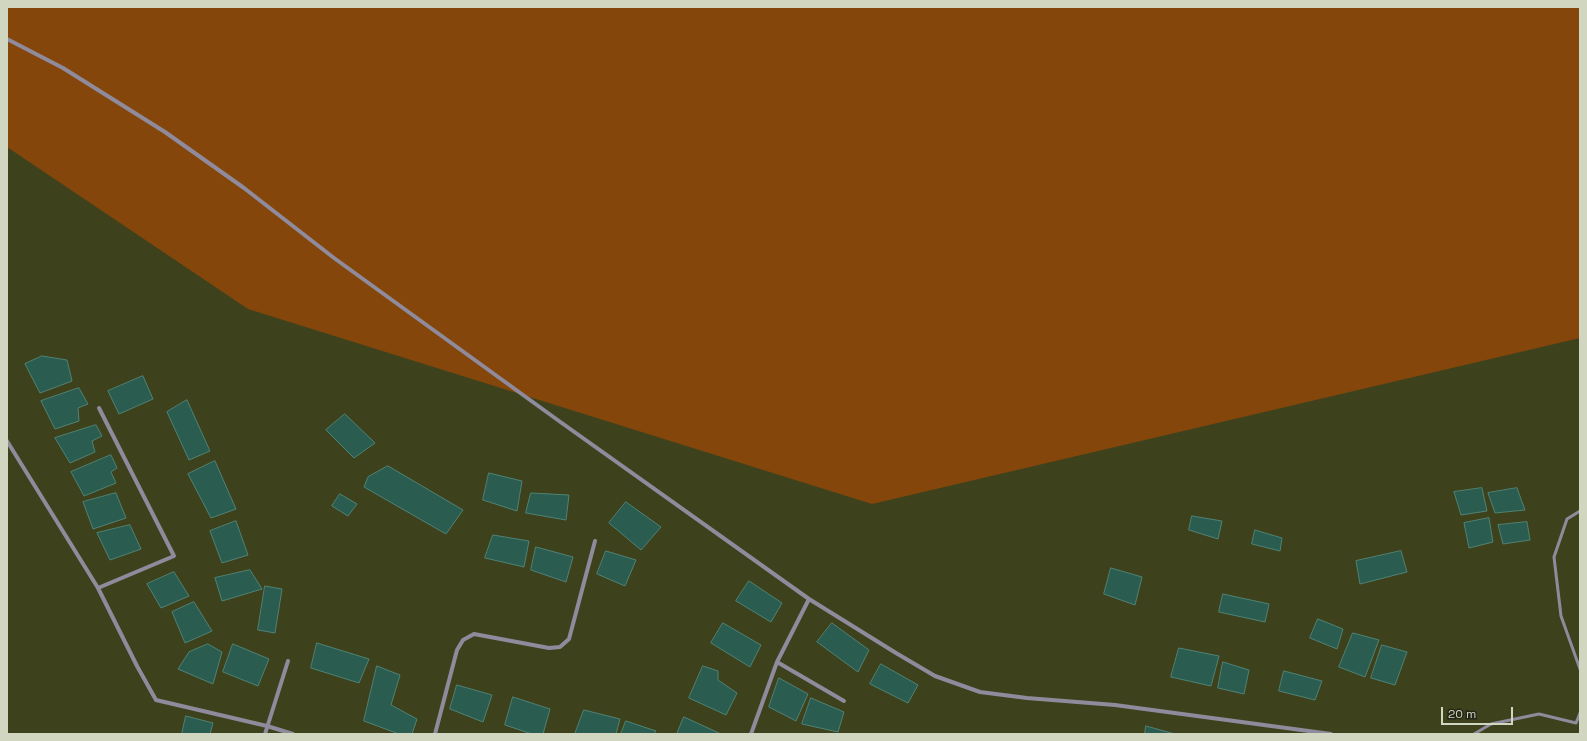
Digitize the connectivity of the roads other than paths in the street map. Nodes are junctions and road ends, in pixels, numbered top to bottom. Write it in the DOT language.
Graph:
graph roads {
  1 [pos="7,39"];
  2 [pos="99,408"];
  3 [pos="7,441"];
  4 [pos="1580,511"];
  5 [pos="596,542"];
  6 [pos="98,588"];
  7 [pos="809,599"];
  8 [pos="288,661"];
  9 [pos="777,662"];
  10 [pos="1580,669"];
  11 [pos="844,701"];
  12 [pos="1580,713"];
  13 [pos="267,726"];
  14 [pos="1304,733"];
  15 [pos="265,734"];
  16 [pos="293,734"];
  17 [pos="435,734"];
  18 [pos="751,734"];
  19 [pos="1331,734"];
  20 [pos="1474,734"];
  1 -- 7 [label="street"];
  2 -- 6 [label="street"];
  3 -- 6 [label="street"];
  4 -- 10 [label="lane"];
  5 -- 17 [label="street"];
  6 -- 13 [label="street"];
  7 -- 9 [label="street"];
  7 -- 14 [label="street"];
  8 -- 13 [label="street"];
  9 -- 11 [label="street"];
  9 -- 18 [label="street"];
  12 -- 20 [label="lane"];
  13 -- 15 [label="street"];
  13 -- 16 [label="street"];
  14 -- 19 [label="street"];
}
